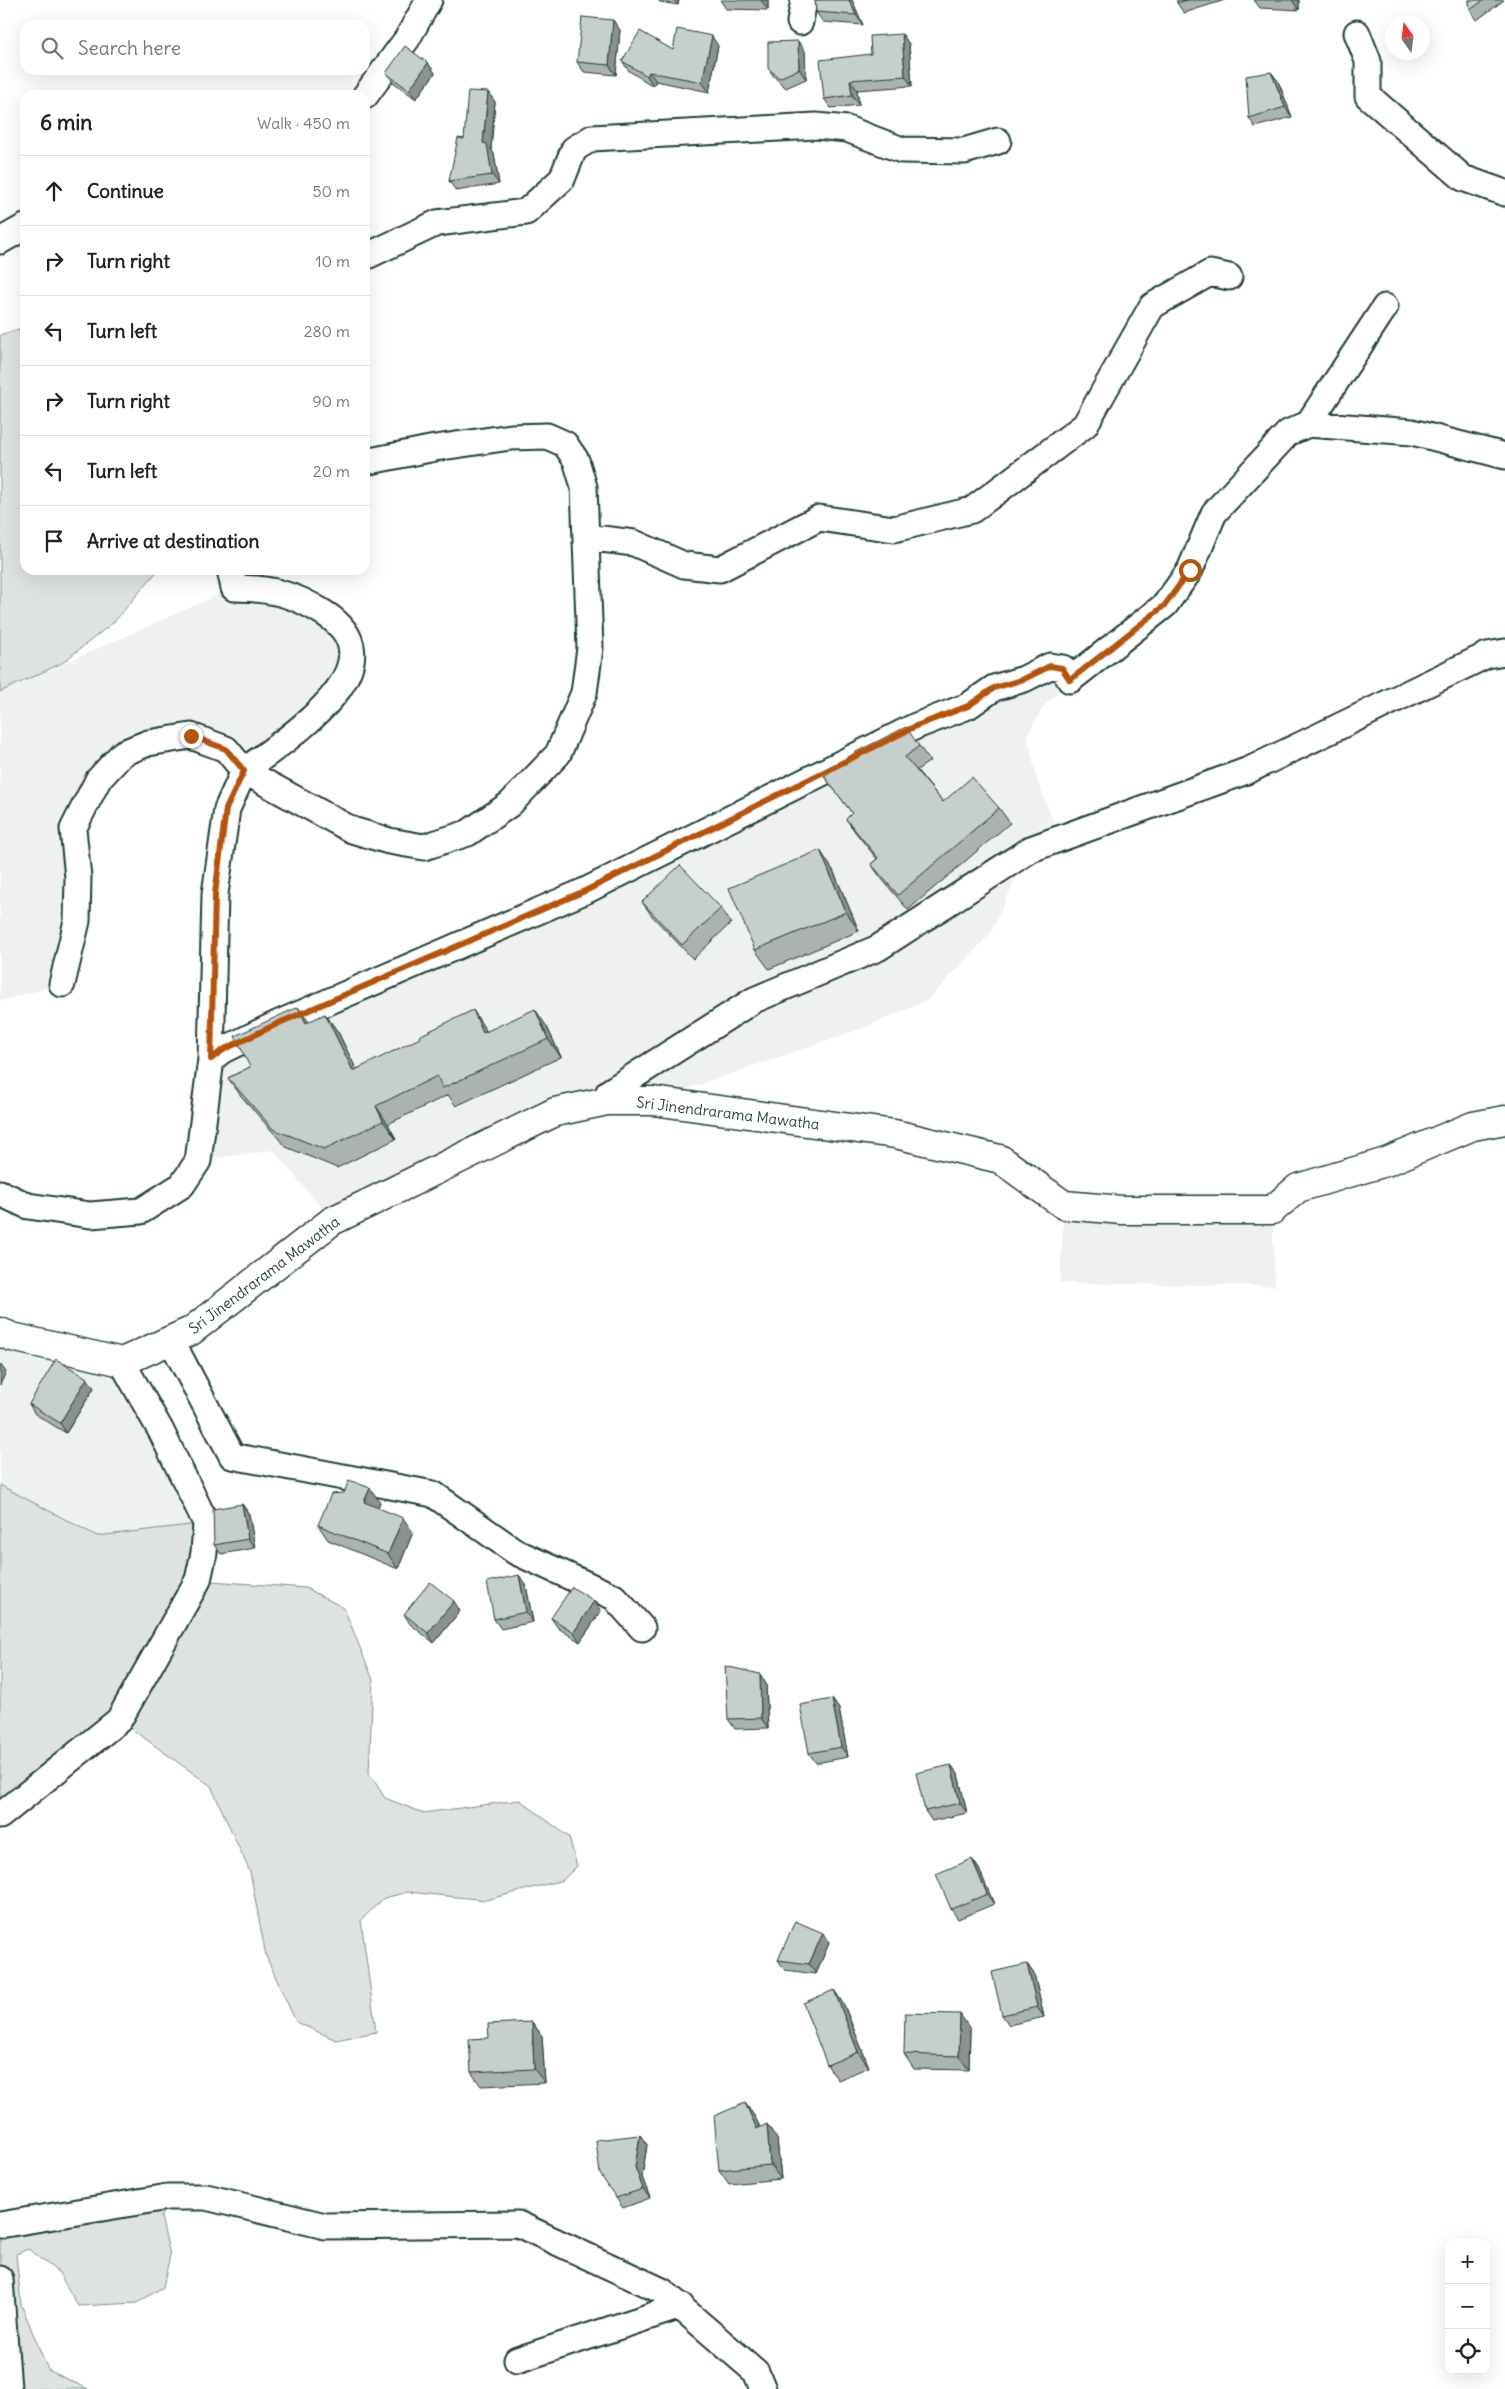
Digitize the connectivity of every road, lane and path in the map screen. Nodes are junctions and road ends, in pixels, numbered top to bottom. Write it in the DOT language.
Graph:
graph roads {
  1 [pos="428,0"];
  2 [pos="1357,33"];
  3 [pos="369,90"];
  4 [pos="998,141"];
  5 [pos="1505,193"];
  6 [pos="20,230"];
  7 [pos="0,241"];
  8 [pos="370,255"];
  9 [pos="1230,277"];
  10 [pos="1386,307"];
  11 [pos="1308,424"];
  12 [pos="1505,456"];
  13 [pos="370,461"];
  14 [pos="586,536"];
  15 [pos="231,575"];
  16 [pos="1505,652"];
  17 [pos="244,771"];
  18 [pos="62,984"];
  19 [pos="211,1059"];
  20 [pos="607,1101"];
  21 [pos="1505,1120"];
  22 [pos="0,1193"];
  23 [pos="0,1332"];
  24 [pos="171,1340"];
  25 [pos="122,1362"];
  26 [pos="642,1628"];
  27 [pos="0,1816"];
  28 [pos="0,2225"];
  29 [pos="0,2279"];
  30 [pos="681,2306"];
  31 [pos="516,2360"];
  32 [pos="8,2389"];
  33 [pos="763,2389"];
  1 -- 3 [label="street"];
  2 -- 5 [label="street"];
  4 -- 8 [label="street"];
  6 -- 7 [label="street"];
  9 -- 14 [label="street"];
  10 -- 11 [label="street"];
  11 -- 12 [label="street"];
  11 -- 19 [label="street"];
  13 -- 14 [label="street"];
  14 -- 17 [label="street"];
  15 -- 17 [label="street"];
  16 -- 20 [label="street"];
  17 -- 18 [label="street"];
  17 -- 19 [label="street"];
  19 -- 22 [label="street"];
  20 -- 21 [label="main road, Sri Jinendrarama Mawatha"];
  20 -- 24 [label="main road, Sri Jinendrarama Mawatha"];
  23 -- 25 [label="main road"];
  24 -- 25 [label="main road, Sri Jinendrarama Mawatha"];
  24 -- 26 [label="street"];
  25 -- 27 [label="street"];
  28 -- 30 [label="street"];
  29 -- 32 [label="street"];
  30 -- 31 [label="street"];
  30 -- 33 [label="street"];
}
